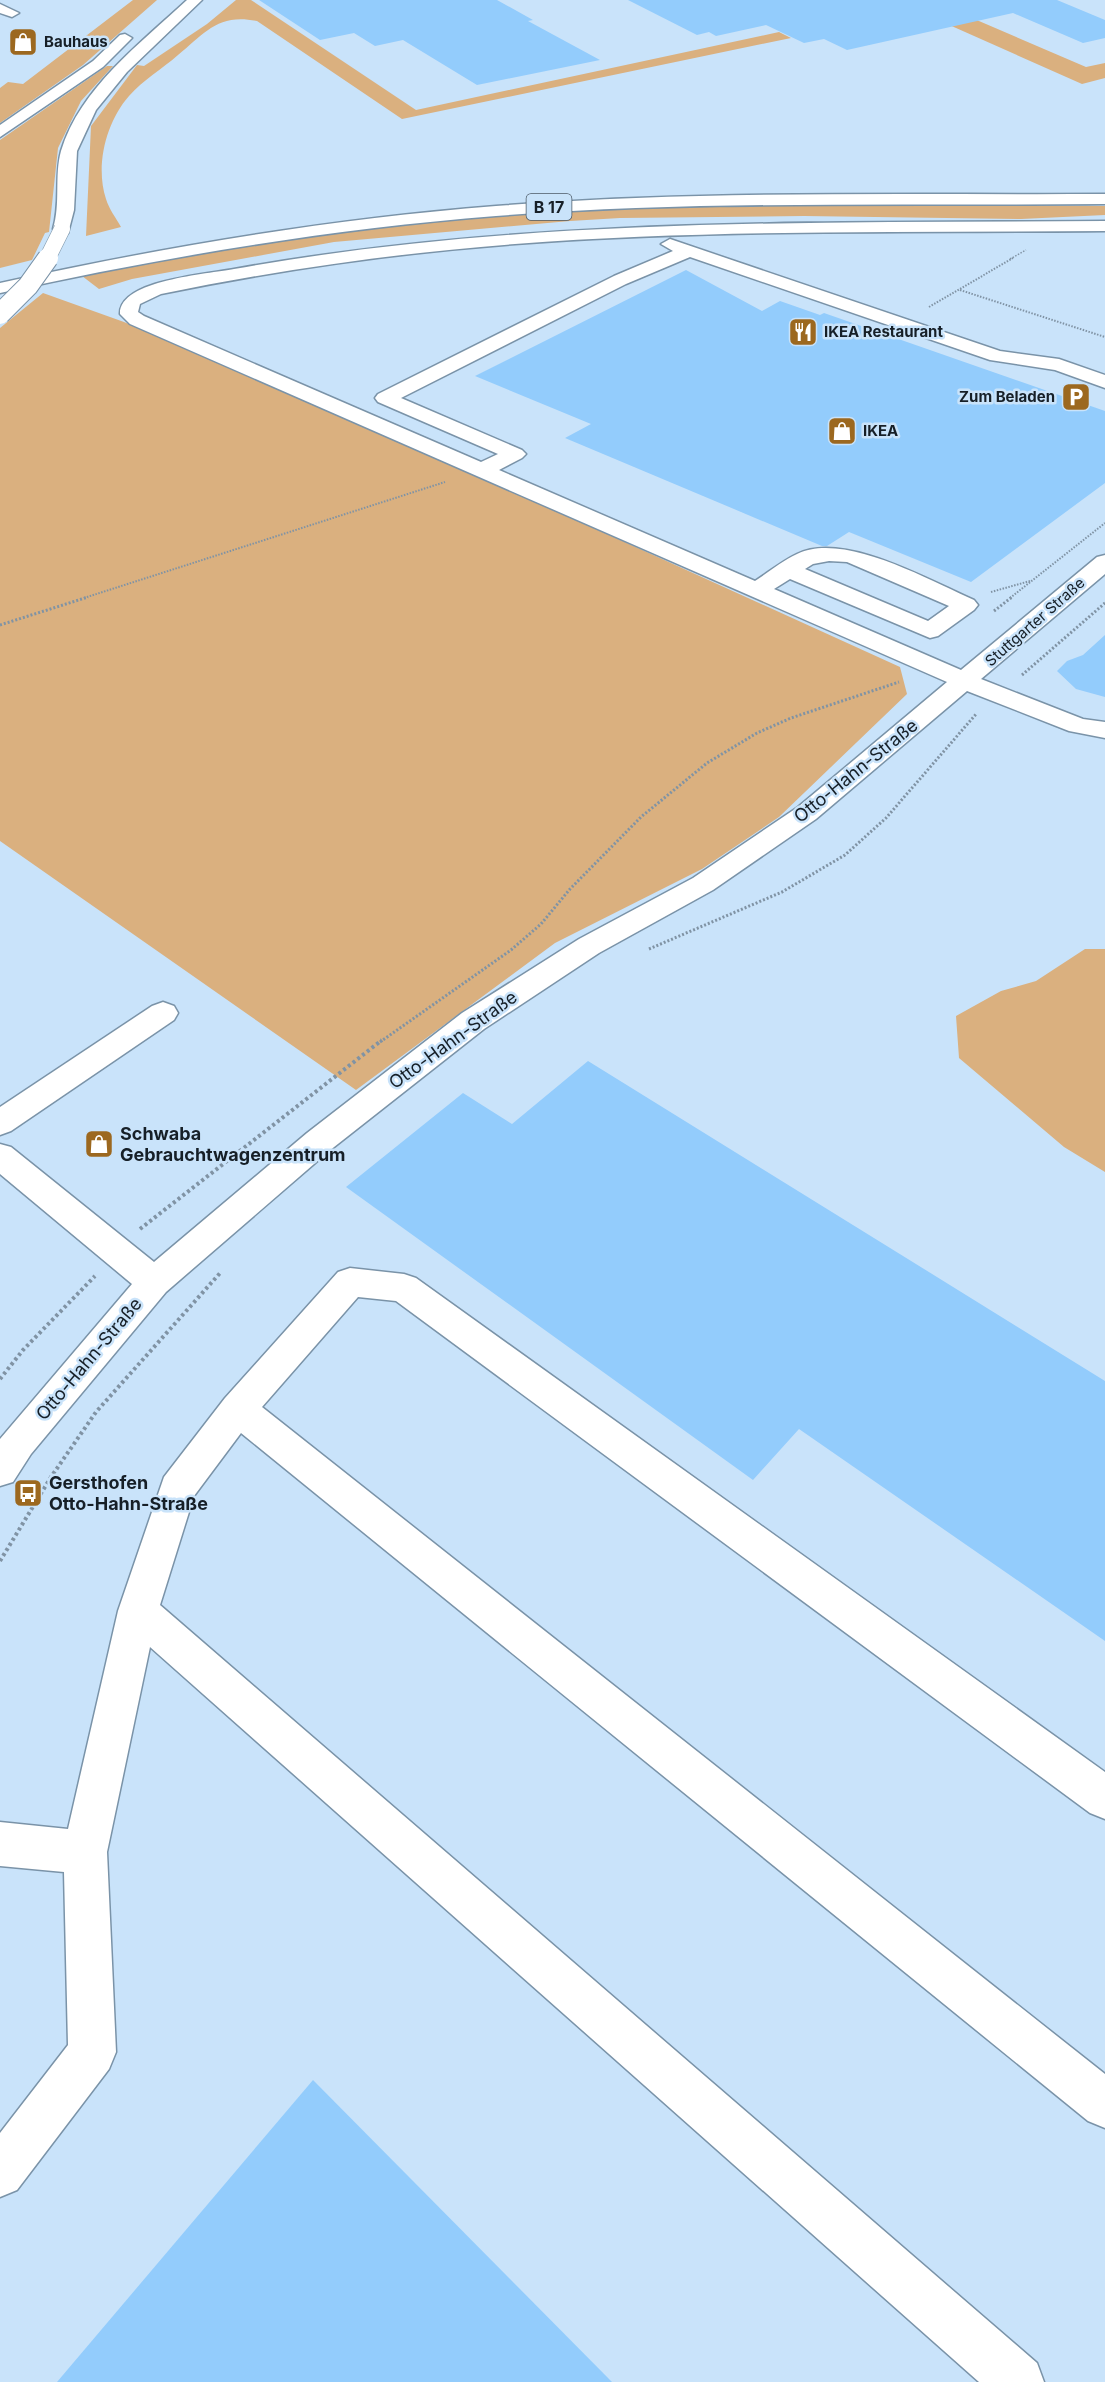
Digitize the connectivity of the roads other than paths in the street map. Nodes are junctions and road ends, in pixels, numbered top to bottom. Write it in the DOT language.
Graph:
graph roads {
  1 [pos="195,0"];
  2 [pos="140,24"];
  3 [pos="0,132"];
  4 [pos="1105,187"];
  5 [pos="1105,199"];
  6 [pos="1105,226"];
  7 [pos="722,229"];
  8 [pos="632,232"];
  9 [pos="687,249"];
  10 [pos="0,274"];
  11 [pos="0,288"];
  12 [pos="0,314"];
  13 [pos="998,356"];
  14 [pos="1105,382"];
  15 [pos="1105,397"];
  16 [pos="480,471"];
  17 [pos="1105,562"];
  18 [pos="787,569"];
  19 [pos="1094,584"];
  20 [pos="756,591"];
  21 [pos="966,681"];
  22 [pos="1105,730"];
  23 [pos="163,1012"];
  24 [pos="0,1123"];
  25 [pos="0,1156"];
  26 [pos="154,1282"];
  27 [pos="238,1409"];
  28 [pos="0,1470"];
  29 [pos="138,1611"];
  30 [pos="1105,1798"];
  31 [pos="0,1844"];
  32 [pos="85,1852"];
  33 [pos="1105,2104"];
  34 [pos="0,2173"];
  35 [pos="1018,2382"];
  1 -- 12 [label="main road, bridge"];
  2 -- 3 [label="main road"];
  4 -- 10 [label="main road, B 17"];
  5 -- 11 [label="main road, B 17"];
  6 -- 7 [label="main road"];
  7 -- 8 [label="main road"];
  7 -- 9 [label="main road"];
  8 -- 9 [label="main road"];
  8 -- 16 [label="main road"];
  9 -- 13 [label="main road"];
  9 -- 16 [label="main road"];
  13 -- 14 [label="main road"];
  13 -- 15 [label="main road"];
  16 -- 20 [label="main road"];
  17 -- 19 [label="main road, Stuttgarter Straße"];
  18 -- 18 [label="main road"];
  18 -- 20 [label="main road"];
  19 -- 21 [label="main road, Stuttgarter Straße"];
  20 -- 21 [label="main road"];
  21 -- 22 [label="main road"];
  21 -- 26 [label="main road, Otto-Hahn-Straße"];
  23 -- 24 [label="main road"];
  25 -- 26 [label="main road"];
  26 -- 28 [label="main road, Otto-Hahn-Straße"];
  27 -- 29 [label="main road"];
  27 -- 30 [label="main road"];
  27 -- 33 [label="main road"];
  29 -- 32 [label="main road"];
  29 -- 35 [label="main road"];
  31 -- 32 [label="main road"];
  32 -- 34 [label="main road"];
}
